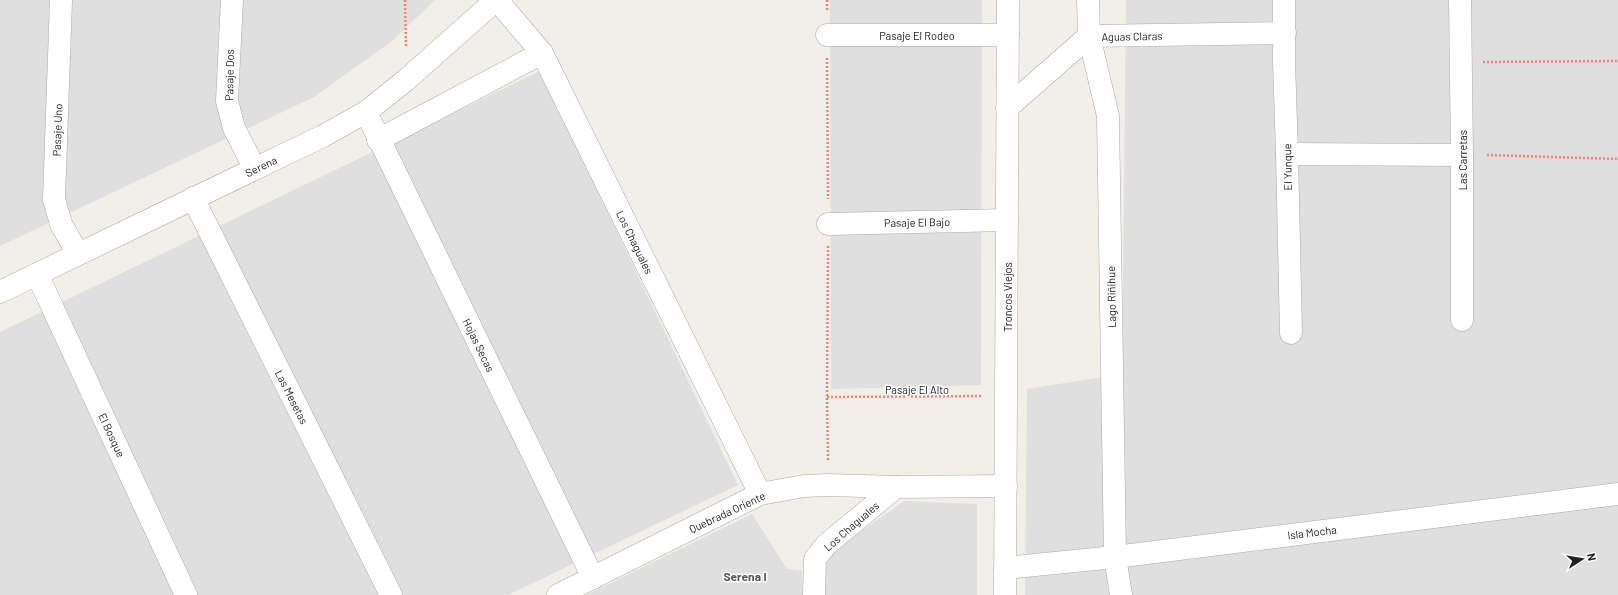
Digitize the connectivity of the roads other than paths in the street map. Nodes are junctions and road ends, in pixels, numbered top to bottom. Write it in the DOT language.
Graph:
graph roads {
  1 [pos="61,0"];
  2 [pos="232,0"];
  3 [pos="1008,0"];
  4 [pos="1088,0"];
  5 [pos="1284,0"];
  6 [pos="1460,0"];
  7 [pos="490,2"];
  8 [pos="1285,33"];
  9 [pos="827,35"];
  10 [pos="1008,35"];
  11 [pos="1089,36"];
  12 [pos="542,53"];
  13 [pos="1007,108"];
  14 [pos="366,112"];
  15 [pos="378,140"];
  16 [pos="1287,154"];
  17 [pos="1462,155"];
  18 [pos="255,169"];
  19 [pos="193,198"];
  20 [pos="1007,220"];
  21 [pos="828,224"];
  22 [pos="78,254"];
  23 [pos="37,274"];
  24 [pos="0,292"];
  25 [pos="1462,320"];
  26 [pos="1291,333"];
  27 [pos="1006,486"];
  28 [pos="896,487"];
  29 [pos="760,494"];
  30 [pos="1618,494"];
  31 [pos="1115,557"];
  32 [pos="1005,568"];
  33 [pos="593,578"];
  34 [pos="186,595"];
  35 [pos="391,595"];
  36 [pos="558,595"];
  37 [pos="814,595"];
  38 [pos="1005,595"];
  39 [pos="1121,595"];
  1 -- 22 [label="street, Pasaje Uno"];
  2 -- 18 [label="street, Pasaje Dos"];
  3 -- 10 [label="street, Troncos Viejos"];
  4 -- 11 [label="street, Lago Riñihue"];
  5 -- 8 [label="street, El Yunque"];
  6 -- 17 [label="street, Las Carretas"];
  7 -- 12 [label="street, Los Chaguales"];
  7 -- 14 [label="street, Serena"];
  8 -- 11 [label="street, Aguas Claras"];
  8 -- 16 [label="street, El Yunque"];
  9 -- 10 [label="street, Pasaje El Rodeo"];
  10 -- 13 [label="street, Troncos Viejos"];
  11 -- 13 [label="street, Aguas Claras"];
  11 -- 31 [label="street, Lago Riñihue"];
  12 -- 15 [label="street"];
  12 -- 29 [label="street, Los Chaguales"];
  13 -- 20 [label="street, Troncos Viejos"];
  14 -- 15 [label="street, Hojas Secas"];
  14 -- 18 [label="street, Serena"];
  15 -- 33 [label="street, Hojas Secas"];
  16 -- 17 [label="street"];
  16 -- 26 [label="street, El Yunque"];
  17 -- 25 [label="street, Las Carretas"];
  18 -- 19 [label="street, Serena"];
  19 -- 22 [label="street, Serena"];
  19 -- 35 [label="street, Las Mesetas"];
  20 -- 21 [label="street, Pasaje El Bajo"];
  20 -- 27 [label="street, Troncos Viejos"];
  22 -- 23 [label="street, Serena"];
  23 -- 24 [label="street, Serena"];
  23 -- 34 [label="street, El Bosque"];
  27 -- 28 [label="street, Quebrada Oriente"];
  27 -- 32 [label="street, Troncos Viejos"];
  28 -- 29 [label="street, Quebrada Oriente"];
  28 -- 37 [label="street, Los Chaguales"];
  29 -- 33 [label="street, Quebrada Oriente"];
  30 -- 31 [label="street, Isla Mocha"];
  31 -- 32 [label="street, Isla Mocha"];
  31 -- 39 [label="street, Lago Riñihue"];
  32 -- 38 [label="street, Troncos Viejos"];
  33 -- 36 [label="street, Quebrada Oriente"];
}
